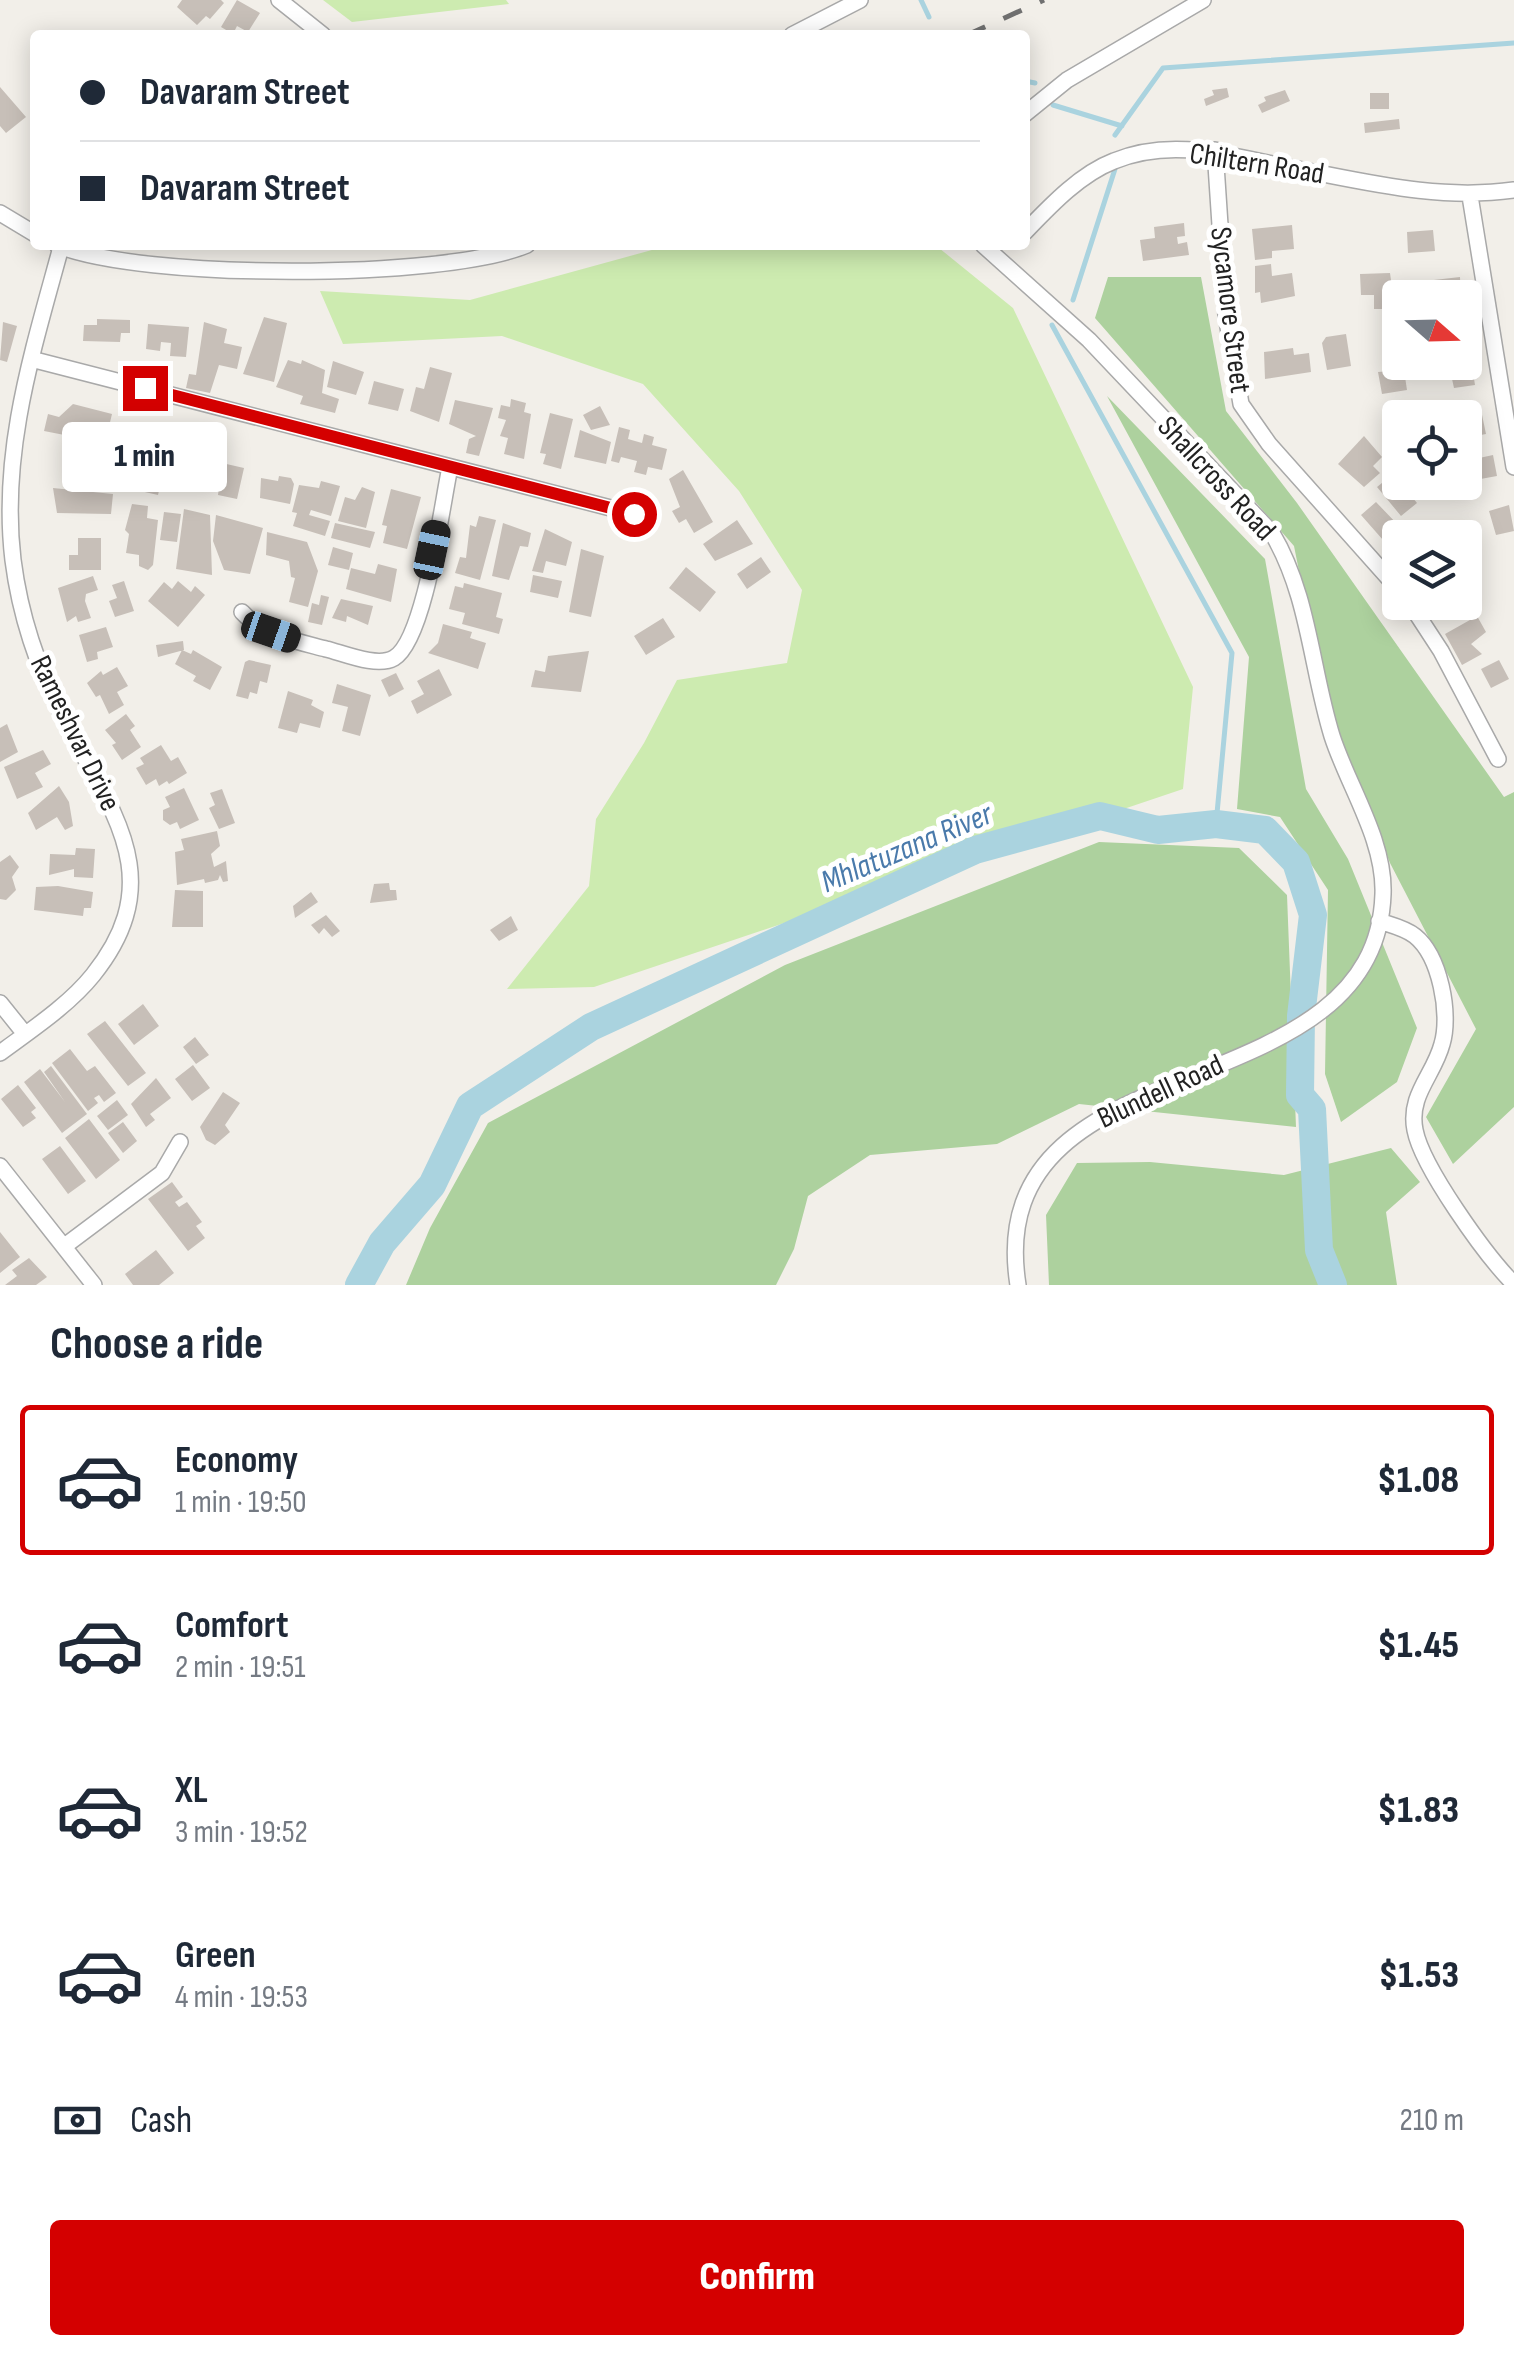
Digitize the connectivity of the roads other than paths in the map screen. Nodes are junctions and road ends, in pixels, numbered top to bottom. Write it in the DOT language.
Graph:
graph roads {
  1 [pos="279,0"];
  2 [pos="860,0"];
  3 [pos="1202,0"];
  4 [pos="318,30"];
  5 [pos="802,30"];
  6 [pos="1030,110"];
  7 [pos="1215,150"];
  8 [pos="1514,190"];
  9 [pos="1470,196"];
  10 [pos="0,213"];
  11 [pos="1030,228"];
  12 [pos="30,231"];
  13 [pos="58,250"];
  14 [pos="78,250"];
  15 [pos="511,250"];
  16 [pos="1006,251"];
  17 [pos="30,359"];
  18 [pos="450,467"];
  19 [pos="1514,467"];
  20 [pos="634,514"];
  21 [pos="1382,572"];
  22 [pos="242,612"];
  23 [pos="1419,620"];
  24 [pos="1498,760"];
  25 [pos="1380,921"];
  26 [pos="1372,946"];
  27 [pos="0,1003"];
  28 [pos="25,1034"];
  29 [pos="0,1053"];
  30 [pos="180,1142"];
  31 [pos="0,1166"];
  32 [pos="66,1245"];
  33 [pos="1514,1284"];
  34 [pos="94,1285"];
  35 [pos="1018,1285"];
  1 -- 4 [label="street"];
  2 -- 5 [label="street"];
  3 -- 6 [label="street"];
  7 -- 9 [label="street, Chiltern Road"];
  7 -- 11 [label="street, Chiltern Road"];
  7 -- 21 [label="street, Sycamore Street"];
  8 -- 9 [label="street, Chiltern Road"];
  9 -- 19 [label="street"];
  10 -- 12 [label="street"];
  13 -- 17 [label="street, Rameshvar Drive"];
  14 -- 15 [label="street"];
  16 -- 25 [label="street, Shallcross Road"];
  17 -- 18 [label="street"];
  17 -- 28 [label="street, Rameshvar Drive"];
  18 -- 20 [label="street"];
  18 -- 22 [label="street"];
  23 -- 24 [label="street"];
  25 -- 26 [label="street, Shallcross Road"];
  25 -- 33 [label="street"];
  26 -- 35 [label="street, Blundell Road"];
  27 -- 28 [label="street"];
  28 -- 29 [label="street, Rameshvar Drive"];
  30 -- 32 [label="street"];
  31 -- 32 [label="street"];
  32 -- 34 [label="street"];
}
